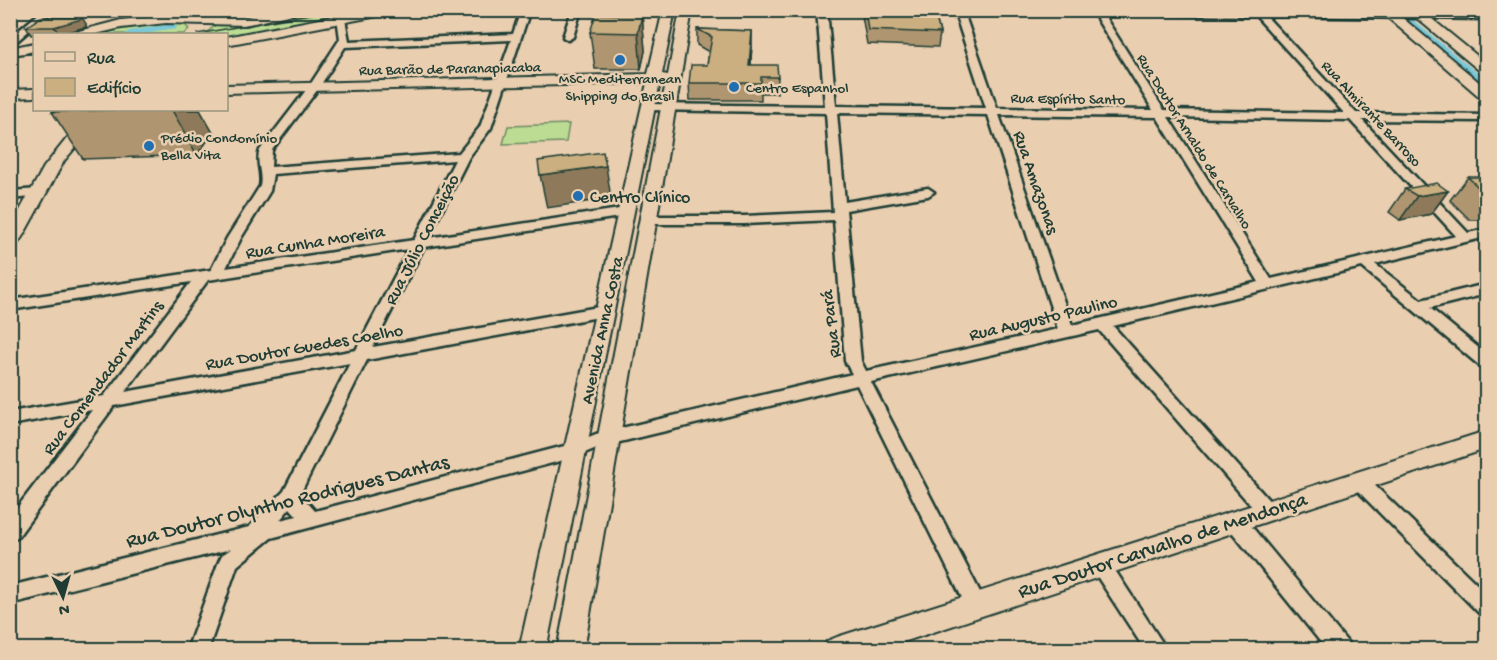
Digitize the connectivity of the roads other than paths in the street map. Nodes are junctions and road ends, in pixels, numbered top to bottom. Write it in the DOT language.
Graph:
graph roads {
  1 [pos="50,10"];
  2 [pos="173,10"];
  3 [pos="304,10"];
  4 [pos="388,10"];
  5 [pos="526,10"];
  6 [pos="577,10"];
  7 [pos="669,10"];
  8 [pos="686,10"];
  9 [pos="822,10"];
  10 [pos="958,10"];
  11 [pos="989,10"];
  12 [pos="1101,12"];
  13 [pos="1257,13"];
  14 [pos="1388,13"];
  15 [pos="1417,13"];
  16 [pos="217,15"];
  17 [pos="1486,16"];
  18 [pos="340,19"];
  19 [pos="140,22"];
  20 [pos="121,24"];
  21 [pos="10,25"];
  22 [pos="30,25"];
  23 [pos="87,33"];
  24 [pos="189,33"];
  25 [pos="200,33"];
  26 [pos="517,37"];
  27 [pos="568,37"];
  28 [pos="228,41"];
  29 [pos="12,42"];
  30 [pos="342,44"];
  31 [pos="33,50"];
  32 [pos="33,50"];
  33 [pos="13,59"];
  34 [pos="1486,69"];
  35 [pos="654,78"];
  36 [pos="674,78"];
  37 [pos="500,83"];
  38 [pos="314,87"];
  39 [pos="228,89"];
  40 [pos="33,93"];
  41 [pos="10,94"];
  42 [pos="1486,94"];
  43 [pos="648,107"];
  44 [pos="668,108"];
  45 [pos="830,110"];
  46 [pos="107,111"];
  47 [pos="992,111"];
  48 [pos="1162,114"];
  49 [pos="1354,117"];
  50 [pos="1486,118"];
  51 [pos="463,156"];
  52 [pos="267,171"];
  53 [pos="928,192"];
  54 [pos="39,193"];
  55 [pos="10,195"];
  56 [pos="626,212"];
  57 [pos="839,212"];
  58 [pos="648,220"];
  59 [pos="1486,234"];
  60 [pos="1465,238"];
  61 [pos="10,242"];
  62 [pos="420,243"];
  63 [pos="1366,263"];
  64 [pos="210,275"];
  65 [pos="1268,285"];
  66 [pos="1486,289"];
  67 [pos="10,305"];
  68 [pos="1418,306"];
  69 [pos="604,311"];
  70 [pos="1102,324"];
  71 [pos="1067,332"];
  72 [pos="360,356"];
  73 [pos="1486,362"];
  74 [pos="861,378"];
  75 [pos="107,401"];
  76 [pos="10,419"];
  77 [pos="608,438"];
  78 [pos="1486,440"];
  79 [pos="575,450"];
  80 [pos="1359,481"];
  81 [pos="290,496"];
  82 [pos="1267,511"];
  83 [pos="312,519"];
  84 [pos="1235,521"];
  85 [pos="10,531"];
  86 [pos="262,532"];
  87 [pos="199,548"];
  88 [pos="229,561"];
  89 [pos="1100,564"];
  90 [pos="10,595"];
  91 [pos="976,604"];
  92 [pos="1486,606"];
  93 [pos="840,649"];
  94 [pos="197,650"];
  95 [pos="532,650"];
  96 [pos="570,650"];
  97 [pos="1157,650"];
  98 [pos="1341,650"];
  1 -- 22 [label="street"];
  2 -- 20 [label="main road"];
  3 -- 16 [label="main road"];
  4 -- 18 [label="main road"];
  5 -- 26 [label="street, Rua Júlio Conceição"];
  6 -- 27 [label="street"];
  7 -- 35 [label="main road, Avenida Anna Costa"];
  8 -- 36 [label="main road, Avenida Anna Costa"];
  9 -- 45 [label="street, Rua Pará"];
  10 -- 47 [label="street, Rua Amazonas"];
  11 -- 12 [label="street"];
  12 -- 13 [label="street"];
  12 -- 48 [label="street, Rua Doutor Arnaldo de Carvalho"];
  13 -- 14 [label="street"];
  13 -- 49 [label="street, Rua Almirante Barroso"];
  14 -- 15 [label="street"];
  14 -- 42 [label="main road"];
  15 -- 17 [label="street"];
  15 -- 34 [label="main road"];
  16 -- 19 [label="main road"];
  16 -- 25 [label="main road"];
  18 -- 28 [label="main road"];
  18 -- 30 [label="street"];
  19 -- 20 [label="main road"];
  19 -- 24 [label="main road"];
  20 -- 23 [label="main road"];
  21 -- 22 [label="street"];
  22 -- 29 [label="street"];
  26 -- 30 [label="street"];
  26 -- 37 [label="street, Rua Júlio Conceição"];
  29 -- 31 [label="main road"];
  30 -- 38 [label="street, Rua Comendador Martins"];
  32 -- 33 [label="main road"];
  35 -- 36 [label="main road, Rua Barão de Paranapiacaba"];
  35 -- 37 [label="main road, Rua Barão de Paranapiacaba"];
  35 -- 43 [label="main road, Avenida Anna Costa"];
  36 -- 44 [label="main road, Avenida Anna Costa"];
  37 -- 38 [label="main road, Rua Barão de Paranapiacaba"];
  37 -- 51 [label="street, Rua Júlio Conceição"];
  38 -- 39 [label="main road, Rua Barão de Paranapiacaba"];
  38 -- 52 [label="street, Rua Comendador Martins"];
  40 -- 41 [label="main road"];
  43 -- 44 [label="street, Rua Espírito Santo"];
  43 -- 56 [label="main road, Avenida Anna Costa"];
  44 -- 45 [label="street, Rua Espírito Santo"];
  44 -- 58 [label="main road, Avenida Anna Costa"];
  45 -- 47 [label="street, Rua Espírito Santo"];
  45 -- 57 [label="street, Rua Pará"];
  46 -- 54 [label="main road"];
  47 -- 48 [label="street, Rua Espírito Santo"];
  47 -- 71 [label="street, Rua Amazonas"];
  48 -- 49 [label="street, Rua Espírito Santo"];
  48 -- 65 [label="street, Rua Doutor Arnaldo de Carvalho"];
  49 -- 50 [label="street, Rua Espírito Santo"];
  49 -- 60 [label="street, Rua Almirante Barroso"];
  51 -- 52 [label="street"];
  51 -- 62 [label="street, Rua Júlio Conceição"];
  52 -- 64 [label="street, Rua Comendador Martins"];
  53 -- 57 [label="street"];
  54 -- 55 [label="street"];
  54 -- 61 [label="main road"];
  56 -- 62 [label="street, Rua Cunha Moreira"];
  56 -- 69 [label="main road, Avenida Anna Costa"];
  57 -- 58 [label="street"];
  57 -- 74 [label="street, Rua Pará"];
  58 -- 77 [label="main road, Avenida Anna Costa"];
  59 -- 60 [label="street, Rua Augusto Paulino"];
  60 -- 63 [label="street, Rua Augusto Paulino"];
  62 -- 64 [label="street, Rua Cunha Moreira"];
  62 -- 72 [label="street, Rua Júlio Conceição"];
  63 -- 65 [label="street, Rua Augusto Paulino"];
  63 -- 68 [label="street"];
  64 -- 67 [label="street, Rua Cunha Moreira"];
  64 -- 75 [label="street, Rua Comendador Martins"];
  65 -- 70 [label="street, Rua Augusto Paulino"];
  66 -- 68 [label="street"];
  68 -- 73 [label="street"];
  69 -- 72 [label="street, Rua Doutor Guedes Coelho"];
  69 -- 79 [label="main road, Avenida Anna Costa"];
  70 -- 71 [label="street, Rua Augusto Paulino"];
  70 -- 82 [label="street"];
  71 -- 74 [label="street, Rua Augusto Paulino"];
  72 -- 75 [label="street, Rua Doutor Guedes Coelho"];
  72 -- 81 [label="street, Rua Júlio Conceição"];
  74 -- 77 [label="street, Rua Augusto Paulino"];
  74 -- 91 [label="street, Rua Pará"];
  75 -- 76 [label="street, Rua Doutor Guedes Coelho"];
  75 -- 85 [label="street, Rua Comendador Martins"];
  77 -- 79 [label="street, Rua Doutor Olyntho Rodrigues Dantas"];
  77 -- 96 [label="main road, Avenida Anna Costa"];
  78 -- 80 [label="main road, Rua Doutor Carvalho de Mendonça"];
  79 -- 83 [label="street, Rua Doutor Olyntho Rodrigues Dantas"];
  79 -- 95 [label="main road, Avenida Anna Costa"];
  80 -- 82 [label="main road, Rua Doutor Carvalho de Mendonça"];
  80 -- 92 [label="street"];
  81 -- 83 [label="street"];
  81 -- 86 [label="street, Rua Júlio Conceição"];
  82 -- 84 [label="main road, Rua Doutor Carvalho de Mendonça"];
  83 -- 86 [label="street, Rua Doutor Olyntho Rodrigues Dantas"];
  84 -- 89 [label="main road, Rua Doutor Carvalho de Mendonça"];
  84 -- 98 [label="street"];
  86 -- 87 [label="street, Rua Doutor Olyntho Rodrigues Dantas"];
  86 -- 88 [label="street, Rua Júlio Conceição"];
  87 -- 88 [label="street"];
  87 -- 90 [label="street, Rua Doutor Olyntho Rodrigues Dantas"];
  88 -- 94 [label="street"];
  89 -- 91 [label="main road, Rua Doutor Carvalho de Mendonça"];
  89 -- 97 [label="street"];
  91 -- 93 [label="main road, Rua Doutor Carvalho de Mendonça"];
}
